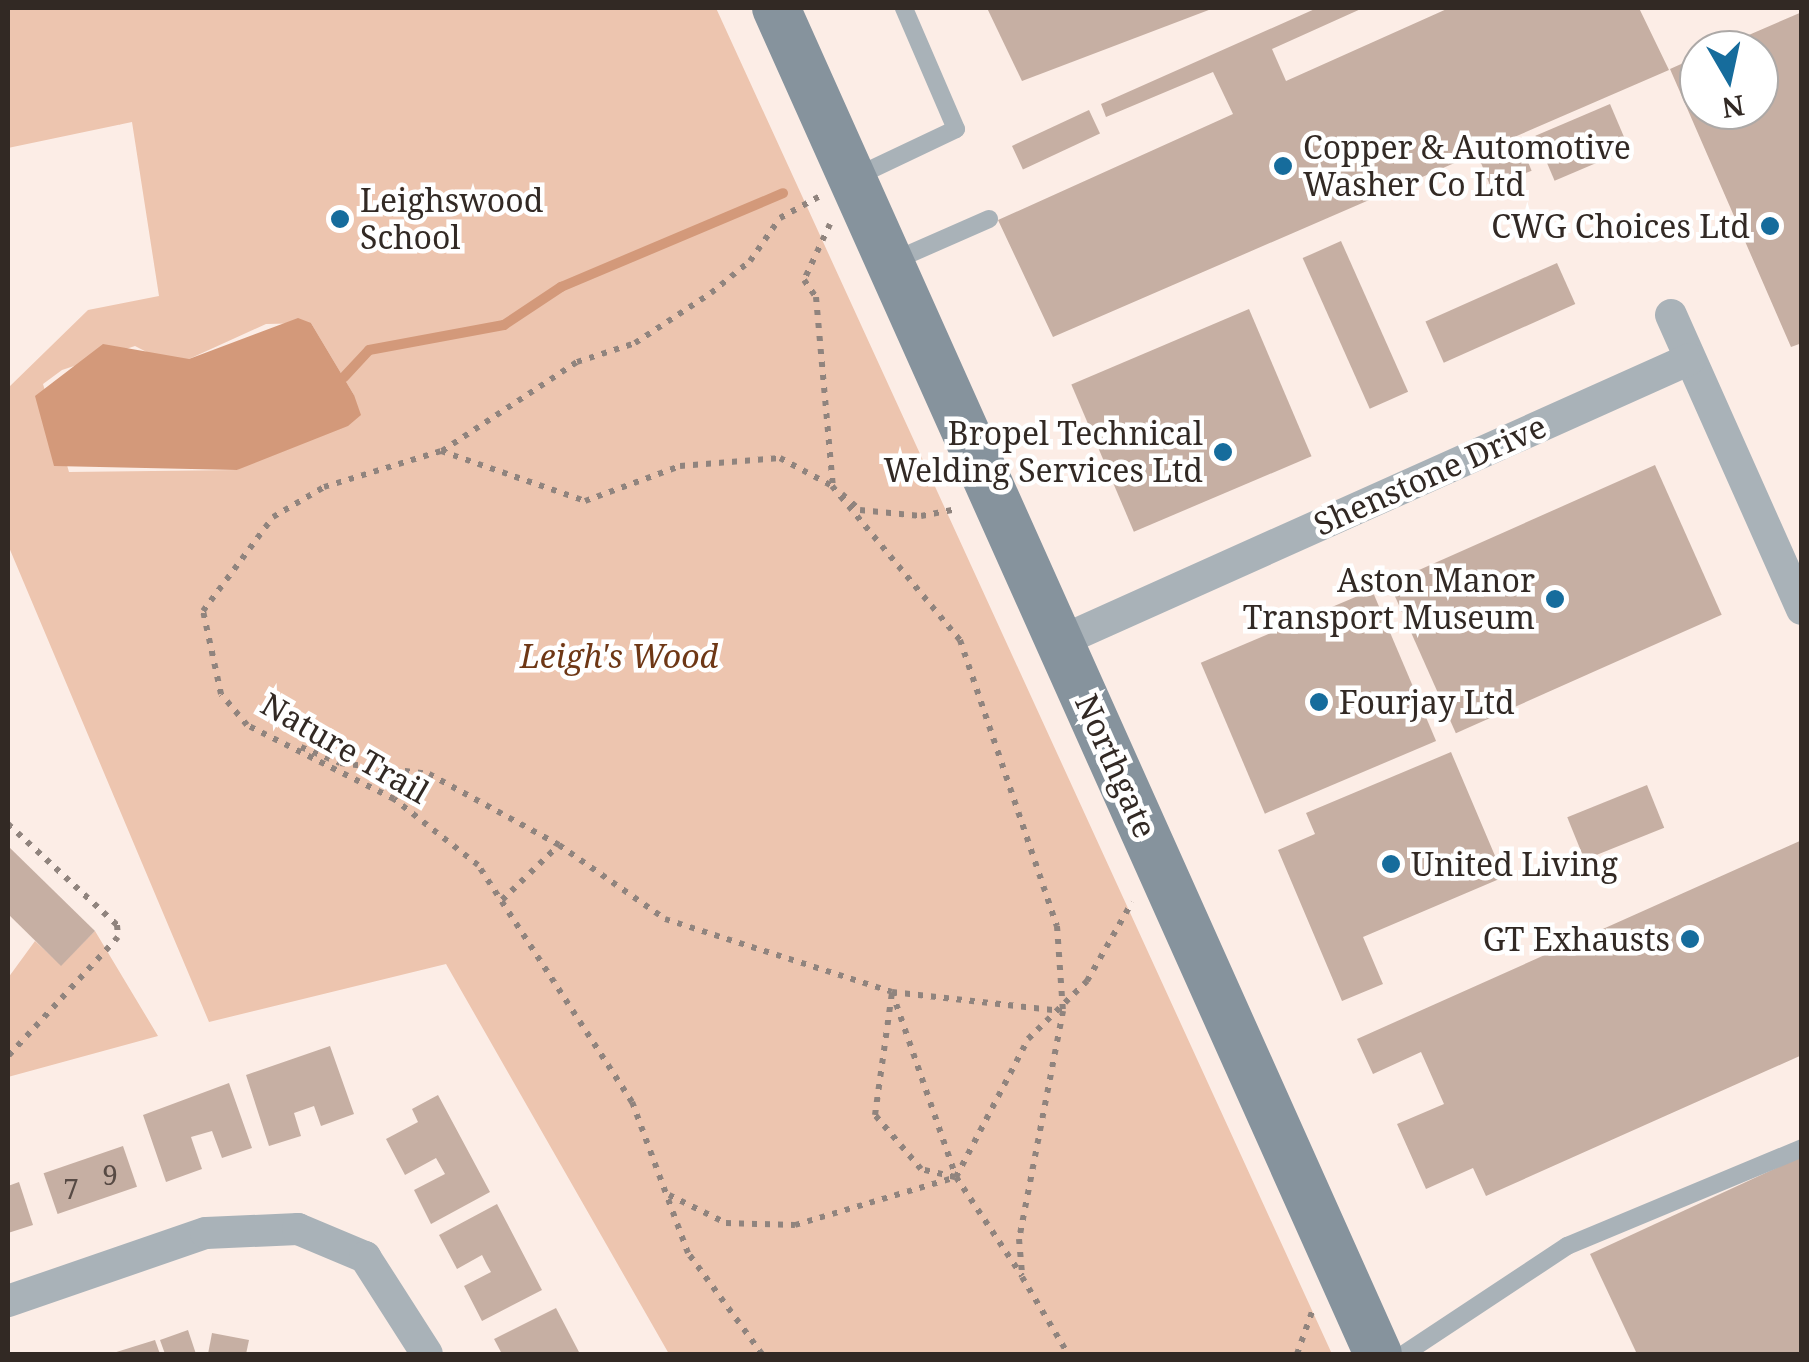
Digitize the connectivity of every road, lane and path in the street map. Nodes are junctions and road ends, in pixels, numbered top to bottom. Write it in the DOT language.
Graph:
graph roads {
  1 [pos="776,8"];
  2 [pos="904,8"];
  3 [pos="853,178"];
  4 [pos="989,220"];
  5 [pos="890,262"];
  6 [pos="1671,315"];
  7 [pos="1690,359"];
  8 [pos="441,452"];
  9 [pos="832,486"];
  10 [pos="996,496"];
  11 [pos="1802,609"];
  12 [pos="1060,641"];
  13 [pos="287,742"];
  14 [pos="8,824"];
  15 [pos="559,845"];
  16 [pos="1168,881"];
  17 [pos="502,900"];
  18 [pos="892,992"];
  19 [pos="1063,1011"];
  20 [pos="8,1056"];
  21 [pos="1802,1148"];
  22 [pos="956,1177"];
  23 [pos="670,1195"];
  24 [pos="1022,1277"];
  25 [pos="8,1301"];
  26 [pos="427,1354"];
  27 [pos="762,1354"];
  28 [pos="1068,1354"];
  29 [pos="1378,1354"];
  30 [pos="1404,1354"];
  1 -- 3 [label="main road, Northgate"];
  2 -- 3 [label="lane"];
  3 -- 5 [label="main road, Northgate"];
  3 -- 8 [label="path"];
  3 -- 9 [label="path"];
  4 -- 5 [label="lane"];
  5 -- 10 [label="main road, Northgate"];
  6 -- 7 [label="street"];
  7 -- 11 [label="street"];
  7 -- 12 [label="street, Shenstone Drive"];
  8 -- 9 [label="path, Nature Trail"];
  8 -- 13 [label="path, Nature Trail"];
  9 -- 10 [label="path"];
  9 -- 19 [label="path, Nature Trail"];
  10 -- 12 [label="main road, Northgate"];
  12 -- 16 [label="main road, Northgate"];
  13 -- 15 [label="path"];
  13 -- 17 [label="path, Nature Trail"];
  14 -- 20 [label="path"];
  15 -- 17 [label="path"];
  15 -- 18 [label="path"];
  16 -- 19 [label="path"];
  16 -- 29 [label="main road, Northgate"];
  17 -- 23 [label="path, Nature Trail"];
  18 -- 19 [label="path"];
  18 -- 22 [label="path"];
  18 -- 22 [label="path"];
  19 -- 22 [label="path"];
  19 -- 24 [label="path, Nature Trail"];
  21 -- 30 [label="lane"];
  22 -- 23 [label="path"];
  22 -- 24 [label="path"];
  23 -- 27 [label="path, Nature Trail"];
  24 -- 28 [label="path, Nature Trail"];
  25 -- 26 [label="street"];
}
